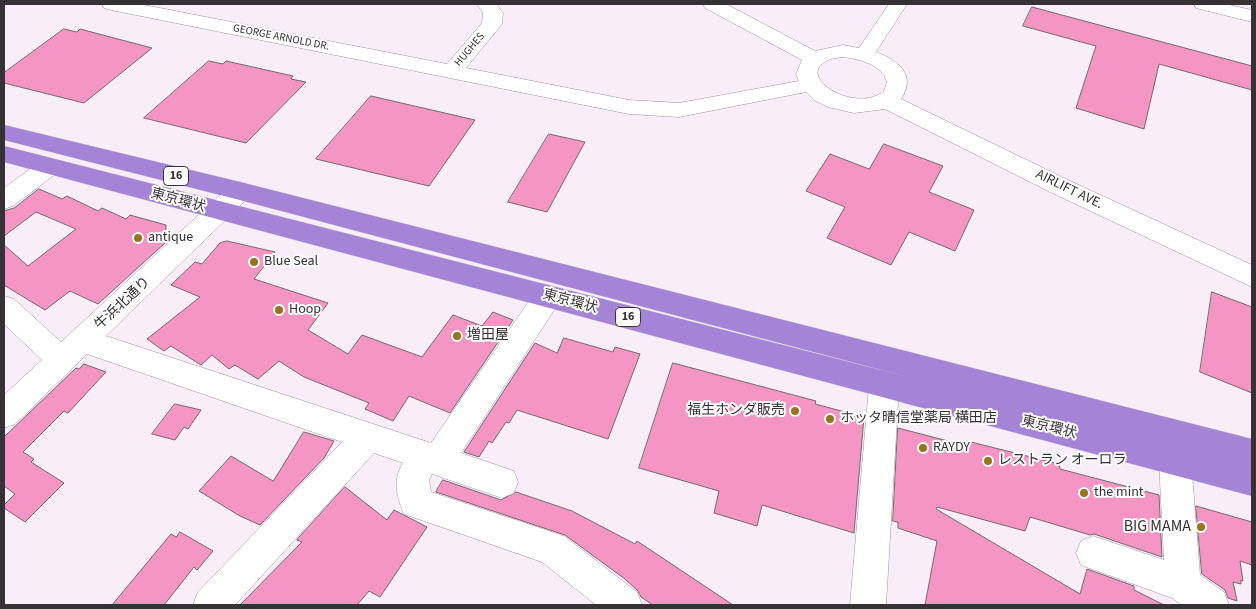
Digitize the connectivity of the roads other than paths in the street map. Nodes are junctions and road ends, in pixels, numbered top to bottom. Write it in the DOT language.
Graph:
graph roads {
  1 [pos="111,4"];
  2 [pos="486,4"];
  3 [pos="712,4"];
  4 [pos="898,4"];
  5 [pos="1203,4"];
  6 [pos="1252,16"];
  7 [pos="865,54"];
  8 [pos="815,58"];
  9 [pos="452,71"];
  10 [pos="810,85"];
  11 [pos="887,100"];
  12 [pos="4,133"];
  13 [pos="4,154"];
  14 [pos="48,167"];
  15 [pos="240,191"];
  16 [pos="4,200"];
  17 [pos="220,212"];
  18 [pos="1252,277"];
  19 [pos="548,296"];
  20 [pos="4,307"];
  21 [pos="73,351"];
  22 [pos="884,386"];
  23 [pos="4,414"];
  24 [pos="368,437"];
  25 [pos="1252,454"];
  26 [pos="431,458"];
  27 [pos="1175,460"];
  28 [pos="1252,481"];
  29 [pos="502,482"];
  30 [pos="1093,554"];
  31 [pos="1183,584"];
  32 [pos="211,605"];
  33 [pos="624,605"];
  34 [pos="868,605"];
  35 [pos="1211,605"];
  1 -- 9 [label="street, GEORGE ARNOLD DR."];
  2 -- 9 [label="street, HUGHES"];
  3 -- 8 [label="street"];
  4 -- 7 [label="street"];
  5 -- 6 [label="street"];
  7 -- 8 [label="street"];
  7 -- 11 [label="street"];
  8 -- 10 [label="street"];
  9 -- 10 [label="street, GEORGE ARNOLD DR."];
  10 -- 11 [label="street"];
  11 -- 18 [label="street, AIRLIFT AVE."];
  12 -- 15 [label="highway, 東京環状 / 16"];
  13 -- 14 [label="highway, 東京環状 / 16"];
  14 -- 16 [label="street"];
  14 -- 17 [label="highway, 東京環状 / 16"];
  15 -- 17 [label="street, 牛浜北通り"];
  15 -- 25 [label="highway, 東京環状 / 16"];
  17 -- 19 [label="highway, 東京環状 / 16"];
  17 -- 21 [label="street, 牛浜北通り"];
  19 -- 22 [label="highway, 東京環状 / 16"];
  19 -- 26 [label="street"];
  20 -- 21 [label="street"];
  21 -- 23 [label="street, 牛浜北通り"];
  21 -- 24 [label="street"];
  22 -- 27 [label="highway, 東京環状 / 16"];
  22 -- 34 [label="street"];
  24 -- 26 [label="street"];
  24 -- 32 [label="street"];
  26 -- 29 [label="street"];
  26 -- 33 [label="street"];
  27 -- 28 [label="highway, 東京環状 / 16"];
  27 -- 31 [label="street"];
  30 -- 31 [label="street"];
  31 -- 35 [label="street"];
}
